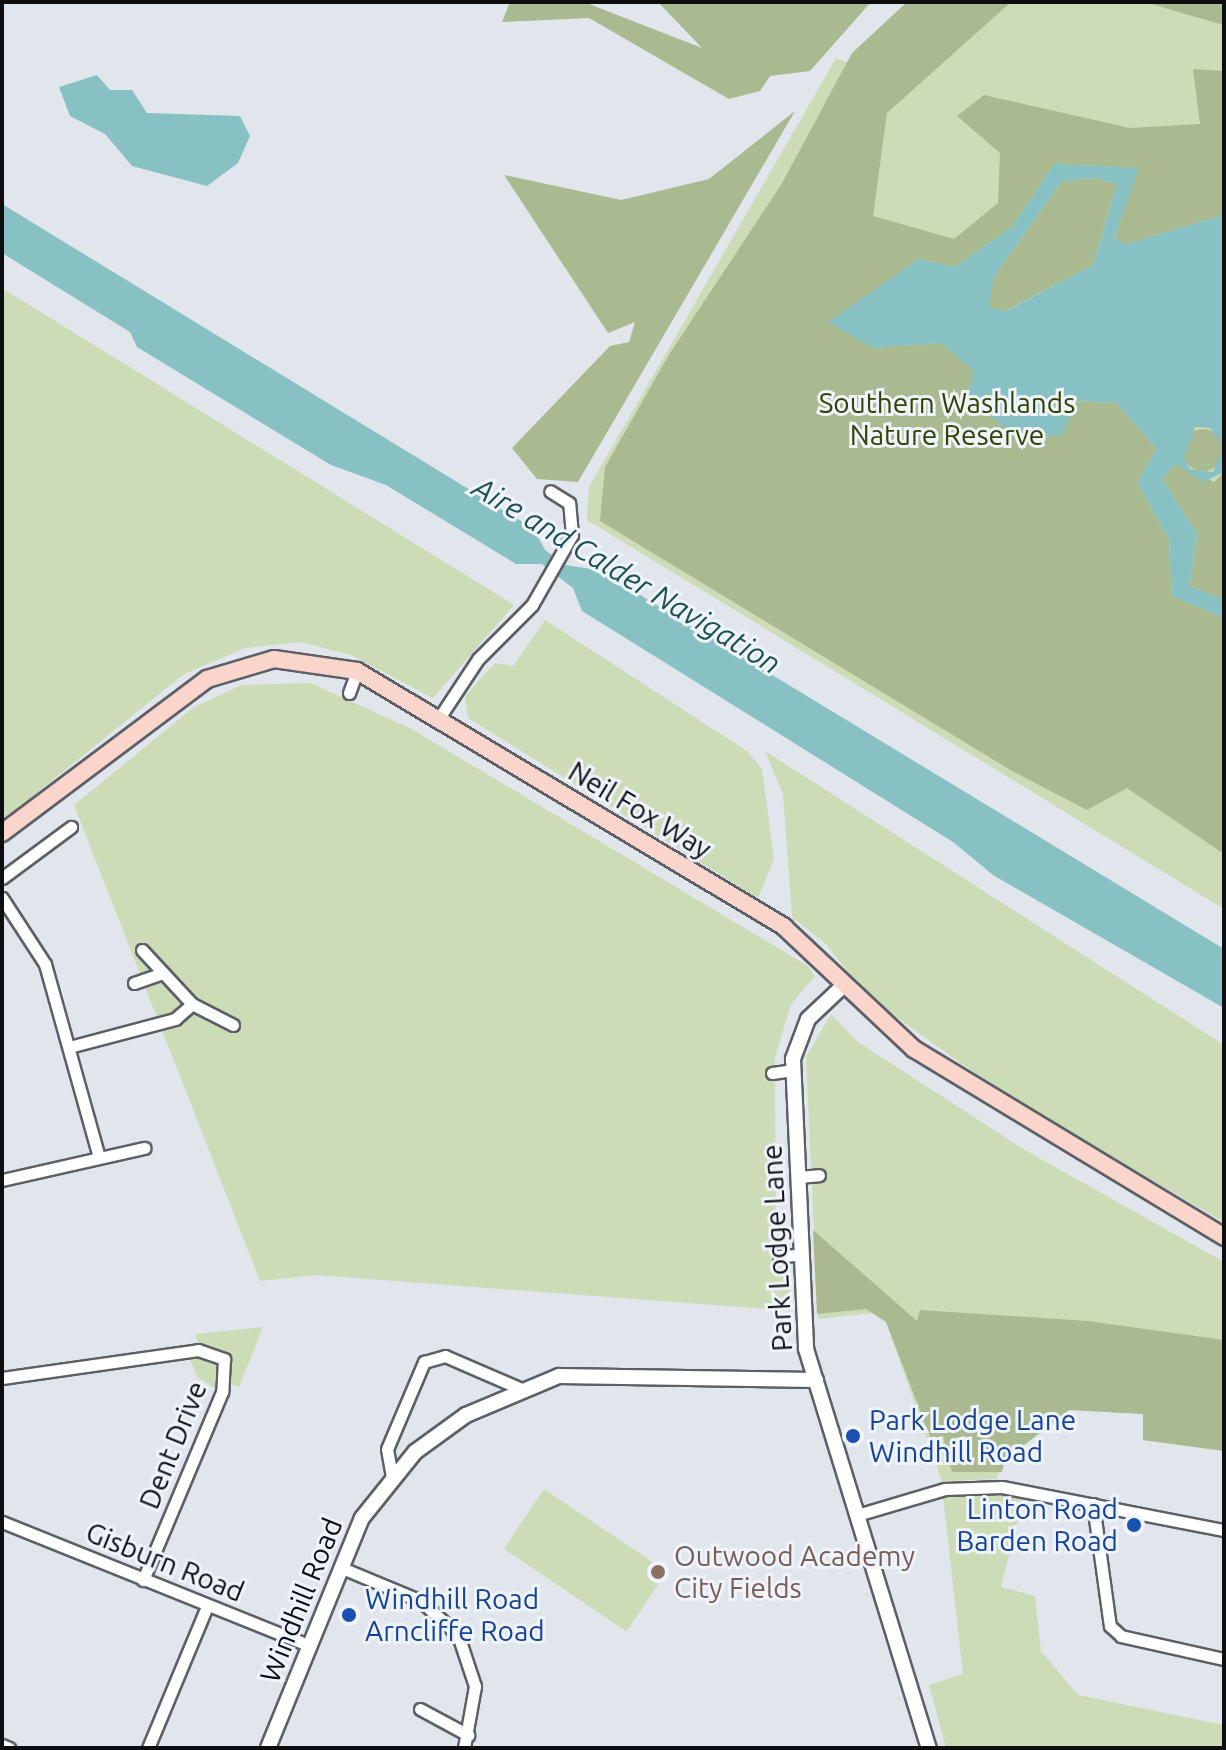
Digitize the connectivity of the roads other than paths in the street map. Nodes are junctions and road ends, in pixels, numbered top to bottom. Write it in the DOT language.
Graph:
graph roads {
  1 [pos="550,491"];
  2 [pos="357,671"];
  3 [pos="349,693"];
  4 [pos="439,718"];
  5 [pos="71,827"];
  6 [pos="2,833"];
  7 [pos="2,878"];
  8 [pos="2,898"];
  9 [pos="142,950"];
  10 [pos="160,974"];
  11 [pos="134,983"];
  12 [pos="843,986"];
  13 [pos="192,1004"];
  14 [pos="233,1025"];
  15 [pos="73,1046"];
  16 [pos="793,1070"];
  17 [pos="772,1073"];
  18 [pos="144,1148"];
  19 [pos="99,1158"];
  20 [pos="819,1175"];
  21 [pos="798,1177"];
  22 [pos="2,1180"];
  23 [pos="1224,1237"];
  24 [pos="801,1255"];
  25 [pos="779,1256"];
  26 [pos="2,1378"];
  27 [pos="816,1380"];
  28 [pos="519,1388"];
  29 [pos="392,1477"];
  30 [pos="1093,1504"];
  31 [pos="857,1515"];
  32 [pos="2,1522"];
  33 [pos="1224,1530"];
  34 [pos="342,1568"];
  35 [pos="143,1580"];
  36 [pos="207,1606"];
  37 [pos="310,1646"];
  38 [pos="1224,1659"];
  39 [pos="420,1709"];
  40 [pos="468,1735"];
  41 [pos="2,1745"];
  42 [pos="9,1748"];
  43 [pos="148,1748"];
  44 [pos="268,1748"];
  45 [pos="464,1748"];
  46 [pos="929,1748"];
  1 -- 4 [label="street"];
  2 -- 3 [label="street"];
  2 -- 4 [label="main road, Neil Fox Way"];
  2 -- 6 [label="main road, Neil Fox Way"];
  4 -- 12 [label="main road, Neil Fox Way"];
  5 -- 7 [label="street"];
  8 -- 15 [label="street"];
  9 -- 10 [label="street"];
  10 -- 11 [label="street"];
  10 -- 13 [label="street"];
  12 -- 16 [label="street, Park Lodge Lane"];
  12 -- 23 [label="main road, Neil Fox Way"];
  13 -- 14 [label="street"];
  13 -- 15 [label="street"];
  15 -- 19 [label="street"];
  16 -- 17 [label="street"];
  16 -- 21 [label="street, Park Lodge Lane"];
  18 -- 19 [label="street"];
  19 -- 22 [label="street"];
  20 -- 21 [label="street"];
  21 -- 24 [label="street, Park Lodge Lane"];
  24 -- 25 [label="street"];
  24 -- 27 [label="street, Park Lodge Lane"];
  26 -- 35 [label="street, Dent Drive"];
  27 -- 28 [label="street, Windhill Road"];
  27 -- 31 [label="street, Park Lodge Lane"];
  28 -- 29 [label="street, Windhill Road"];
  28 -- 29 [label="street"];
  29 -- 34 [label="street, Windhill Road"];
  30 -- 31 [label="street"];
  30 -- 33 [label="street"];
  30 -- 38 [label="street"];
  31 -- 46 [label="street, Park Lodge Lane"];
  32 -- 35 [label="street, Gisburn Road"];
  34 -- 37 [label="street, Windhill Road"];
  34 -- 40 [label="street"];
  35 -- 36 [label="street, Gisburn Road"];
  36 -- 37 [label="street, Gisburn Road"];
  36 -- 43 [label="street"];
  37 -- 44 [label="street, Windhill Road"];
  39 -- 40 [label="street"];
  40 -- 45 [label="street"];
  41 -- 42 [label="street"];
}
